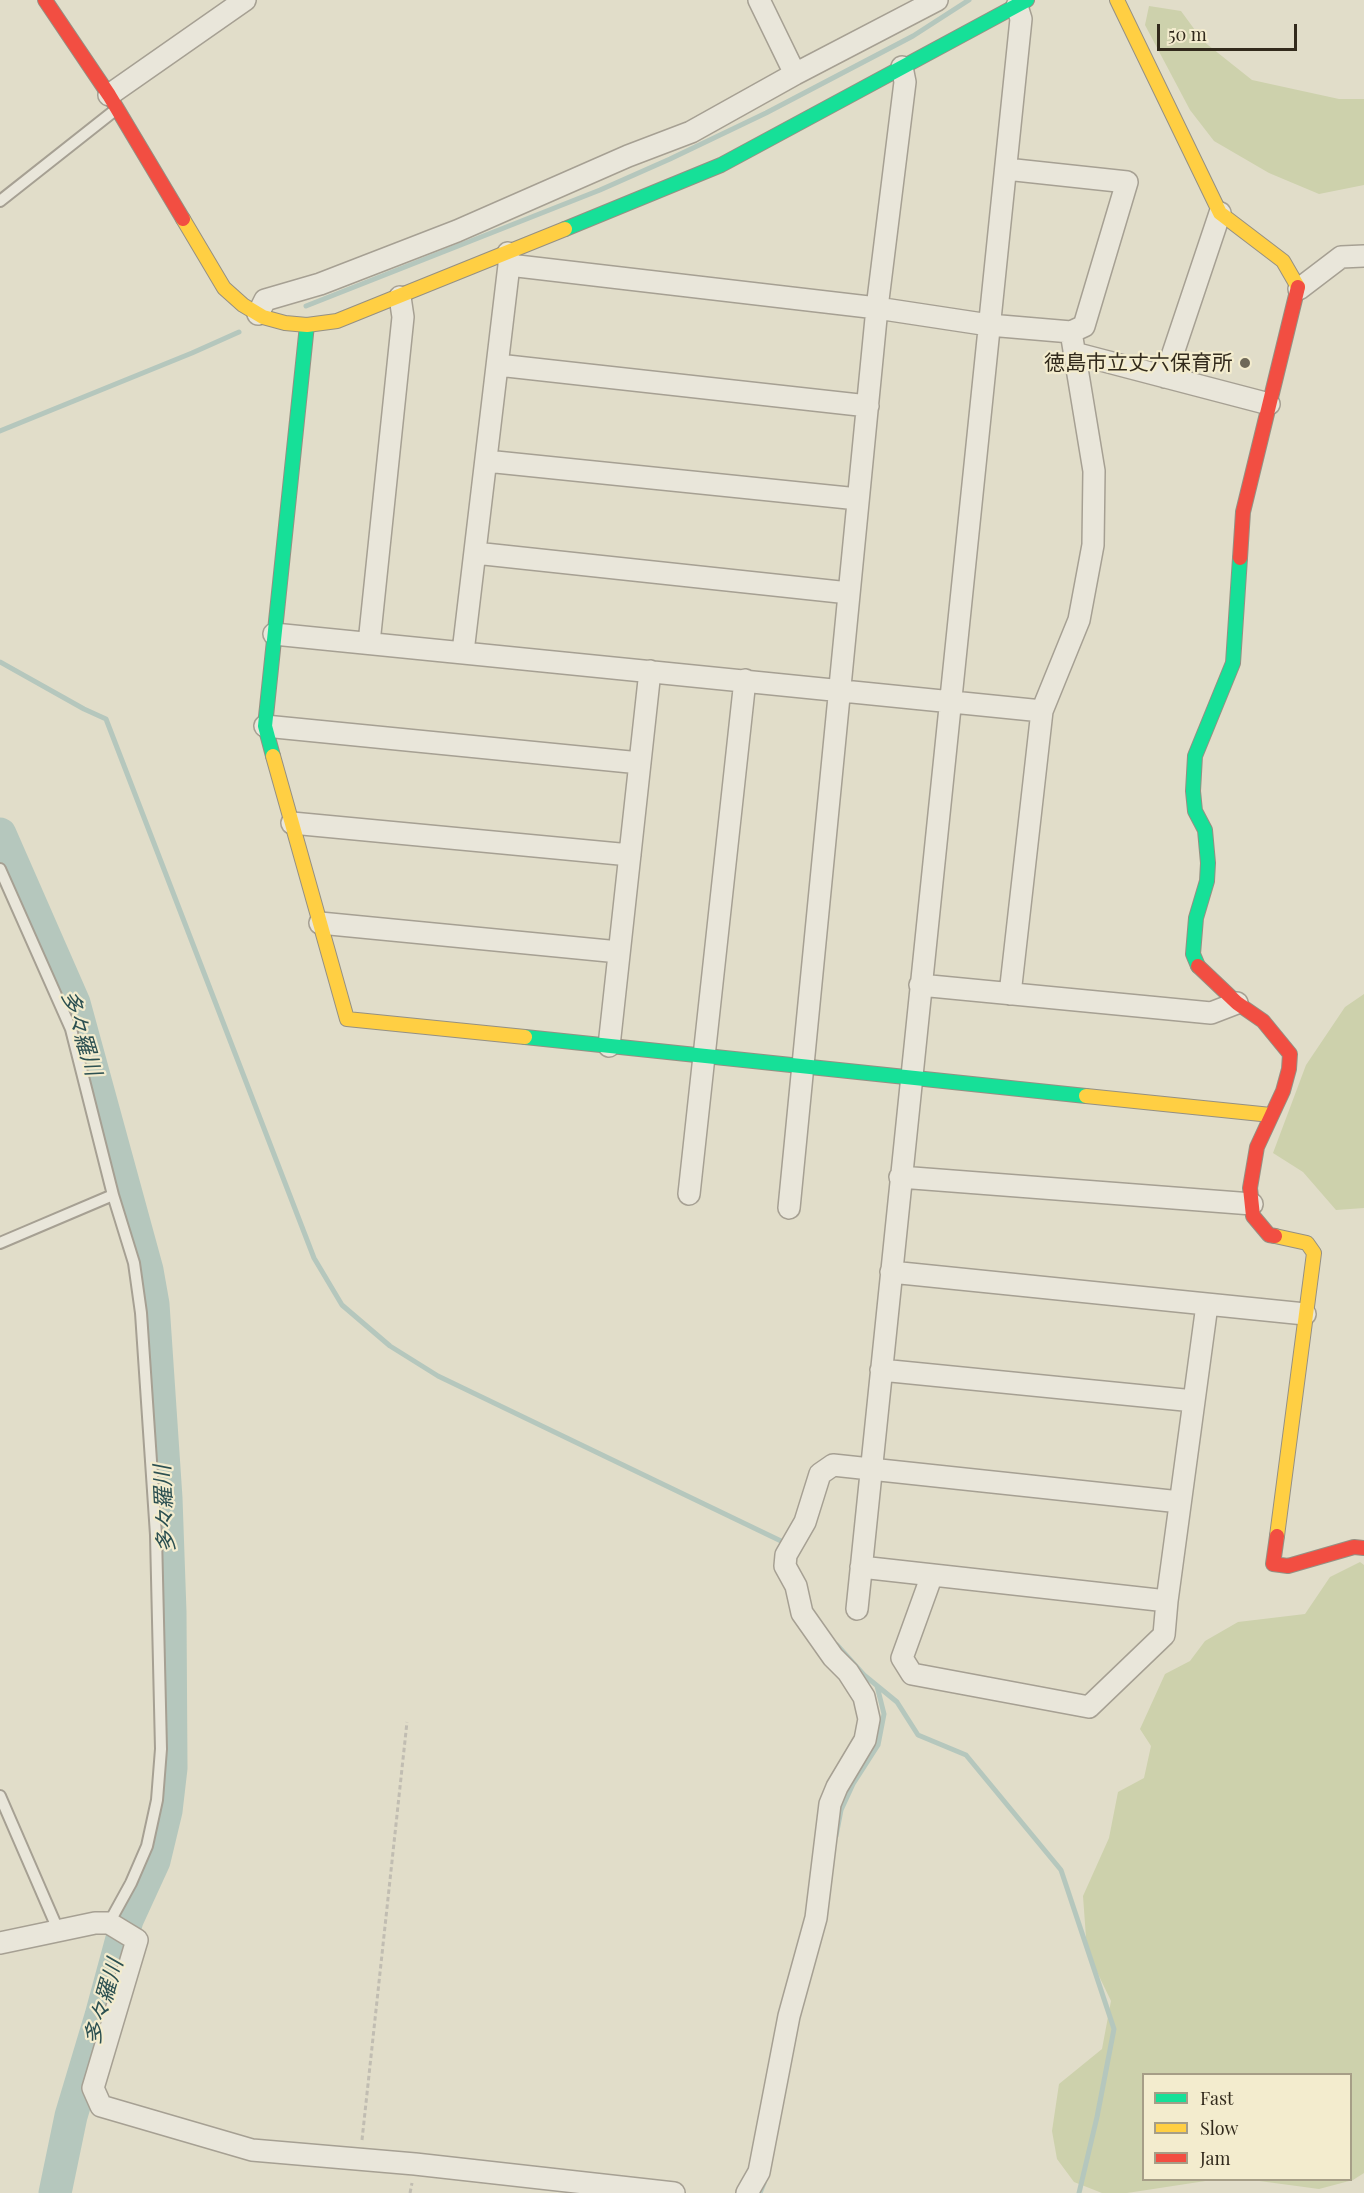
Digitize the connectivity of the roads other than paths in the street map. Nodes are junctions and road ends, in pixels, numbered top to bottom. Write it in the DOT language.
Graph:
graph roads {
  1 [pos="45,0"];
  2 [pos="245,0"];
  3 [pos="759,0"];
  4 [pos="937,0"];
  5 [pos="1117,0"];
  6 [pos="1022,3"];
  7 [pos="902,67"];
  8 [pos="795,74"];
  9 [pos="113,102"];
  10 [pos="1006,169"];
  11 [pos="0,201"];
  12 [pos="1220,213"];
  13 [pos="1364,256"];
  14 [pos="508,259"];
  15 [pos="1299,290"];
  16 [pos="400,297"];
  17 [pos="878,308"];
  18 [pos="258,314"];
  19 [pos="307,325"];
  20 [pos="989,325"];
  21 [pos="1071,332"];
  22 [pos="1074,353"];
  23 [pos="498,365"];
  24 [pos="1165,377"];
  25 [pos="1269,404"];
  26 [pos="867,406"];
  27 [pos="486,461"];
  28 [pos="858,499"];
  29 [pos="475,553"];
  30 [pos="849,593"];
  31 [pos="274,634"];
  32 [pos="369,643"];
  33 [pos="464,652"];
  34 [pos="650,671"];
  35 [pos="745,680"];
  36 [pos="839,690"];
  37 [pos="950,702"];
  38 [pos="1042,711"];
  39 [pos="265,726"];
  40 [pos="640,763"];
  41 [pos="292,822"];
  42 [pos="630,855"];
  43 [pos="0,869"];
  44 [pos="320,923"];
  45 [pos="619,952"];
  46 [pos="920,985"];
  47 [pos="1010,994"];
  48 [pos="1237,1003"];
  49 [pos="609,1046"];
  50 [pos="703,1056"];
  51 [pos="801,1066"];
  52 [pos="910,1078"];
  53 [pos="1271,1115"];
  54 [pos="900,1177"];
  55 [pos="689,1194"];
  56 [pos="112,1195"];
  57 [pos="1252,1204"];
  58 [pos="789,1208"];
  59 [pos="0,1243"];
  60 [pos="891,1272"];
  61 [pos="1207,1305"];
  62 [pos="1305,1314"];
  63 [pos="881,1370"];
  64 [pos="1194,1401"];
  65 [pos="871,1469"];
  66 [pos="1180,1502"];
  67 [pos="1364,1548"];
  68 [pos="861,1566"];
  69 [pos="932,1575"];
  70 [pos="1167,1601"];
  71 [pos="857,1609"];
  72 [pos="0,1796"];
  73 [pos="120,1929"];
  74 [pos="59,1932"];
  75 [pos="0,1943"];
  76 [pos="675,2193"];
  77 [pos="747,2193"];
  1 -- 9 [label="street"];
  2 -- 9 [label="street"];
  3 -- 8 [label="street"];
  4 -- 8 [label="street"];
  5 -- 12 [label="street"];
  6 -- 7 [label="street"];
  6 -- 10 [label="street"];
  7 -- 14 [label="street"];
  7 -- 17 [label="street"];
  8 -- 18 [label="street"];
  9 -- 11 [label="lane"];
  9 -- 18 [label="street"];
  10 -- 20 [label="street"];
  10 -- 21 [label="street"];
  12 -- 15 [label="street"];
  12 -- 24 [label="street"];
  13 -- 15 [label="street"];
  14 -- 16 [label="street"];
  14 -- 17 [label="street"];
  14 -- 23 [label="street"];
  15 -- 25 [label="street"];
  16 -- 19 [label="street"];
  16 -- 32 [label="street"];
  17 -- 20 [label="street"];
  17 -- 26 [label="street"];
  18 -- 19 [label="street"];
  19 -- 31 [label="street"];
  20 -- 21 [label="street"];
  20 -- 37 [label="street"];
  21 -- 22 [label="street"];
  22 -- 24 [label="street"];
  22 -- 38 [label="street"];
  23 -- 26 [label="street"];
  23 -- 27 [label="street"];
  24 -- 25 [label="street"];
  25 -- 48 [label="street"];
  26 -- 28 [label="street"];
  27 -- 28 [label="street"];
  27 -- 29 [label="street"];
  28 -- 30 [label="street"];
  29 -- 30 [label="street"];
  29 -- 33 [label="street"];
  30 -- 36 [label="street"];
  31 -- 32 [label="street"];
  31 -- 39 [label="street"];
  32 -- 33 [label="street"];
  33 -- 34 [label="street"];
  34 -- 35 [label="street"];
  34 -- 40 [label="street"];
  35 -- 36 [label="street"];
  35 -- 50 [label="street"];
  36 -- 37 [label="street"];
  36 -- 51 [label="street"];
  37 -- 38 [label="street"];
  37 -- 46 [label="street"];
  38 -- 47 [label="street"];
  39 -- 40 [label="street"];
  39 -- 41 [label="street"];
  40 -- 42 [label="street"];
  41 -- 42 [label="street"];
  41 -- 44 [label="street"];
  42 -- 45 [label="street"];
  43 -- 56 [label="lane"];
  44 -- 45 [label="street"];
  44 -- 49 [label="street"];
  45 -- 49 [label="street"];
  46 -- 47 [label="street"];
  46 -- 52 [label="street"];
  47 -- 48 [label="street"];
  48 -- 53 [label="street"];
  49 -- 50 [label="street"];
  50 -- 51 [label="street"];
  50 -- 55 [label="street"];
  51 -- 52 [label="street"];
  51 -- 58 [label="street"];
  52 -- 53 [label="street"];
  52 -- 54 [label="street"];
  53 -- 57 [label="street"];
  54 -- 57 [label="street"];
  54 -- 60 [label="street"];
  56 -- 59 [label="lane"];
  56 -- 73 [label="lane"];
  57 -- 62 [label="street"];
  60 -- 61 [label="street"];
  60 -- 63 [label="street"];
  61 -- 62 [label="street"];
  61 -- 64 [label="street"];
  62 -- 67 [label="street"];
  63 -- 64 [label="street"];
  63 -- 65 [label="street"];
  64 -- 66 [label="street"];
  65 -- 66 [label="street"];
  65 -- 68 [label="street"];
  65 -- 77 [label="street"];
  66 -- 70 [label="street"];
  68 -- 69 [label="street"];
  68 -- 71 [label="street"];
  69 -- 70 [label="street"];
  69 -- 70 [label="street"];
  72 -- 74 [label="lane"];
  73 -- 74 [label="street"];
  73 -- 76 [label="street"];
  74 -- 75 [label="street"];
}
